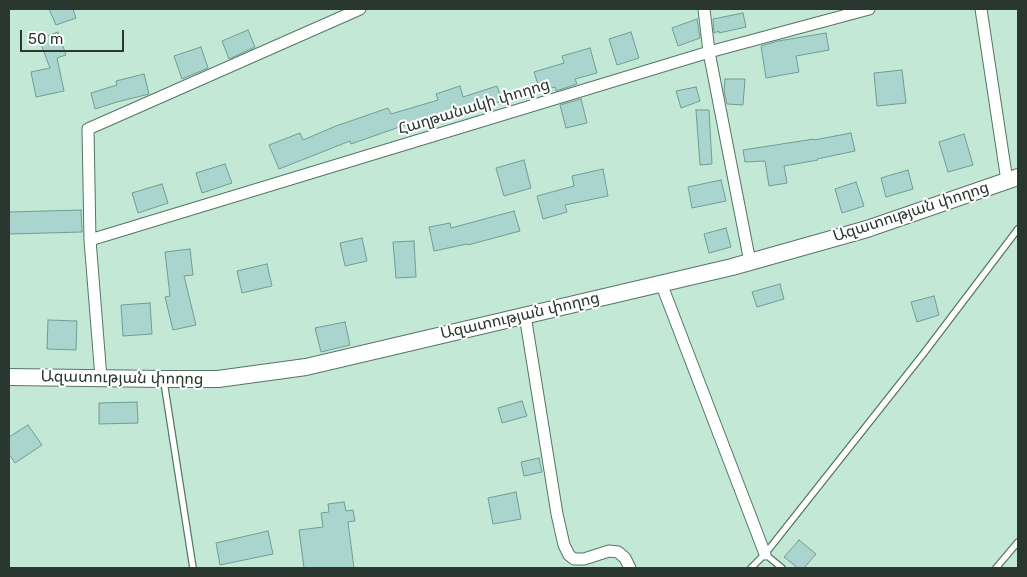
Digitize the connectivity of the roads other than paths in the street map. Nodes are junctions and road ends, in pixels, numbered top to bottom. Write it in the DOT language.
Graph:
graph roads {
  1 [pos="360,9"];
  2 [pos="704,9"];
  3 [pos="869,9"];
  4 [pos="981,9"];
  5 [pos="709,52"];
  6 [pos="1012,179"];
  7 [pos="1018,230"];
  8 [pos="90,240"];
  9 [pos="750,262"];
  10 [pos="661,283"];
  11 [pos="525,315"];
  12 [pos="9,377"];
  13 [pos="101,378"];
  14 [pos="164,380"];
  15 [pos="1018,542"];
  16 [pos="764,554"];
  17 [pos="193,568"];
  18 [pos="630,568"];
  19 [pos="751,568"];
  20 [pos="782,568"];
  21 [pos="996,568"];
  1 -- 8 [label="street"];
  2 -- 5 [label="street"];
  3 -- 5 [label="street, Հաղթանակի փողոց"];
  4 -- 6 [label="street"];
  5 -- 8 [label="street, Հաղթանակի փողոց"];
  5 -- 9 [label="street"];
  6 -- 9 [label="street, Ազատության փողոց"];
  7 -- 16 [label="lane"];
  8 -- 13 [label="street"];
  9 -- 10 [label="street, Ազատության փողոց"];
  10 -- 11 [label="street, Ազատության փողոց"];
  10 -- 16 [label="street"];
  11 -- 14 [label="street, Ազատության փողոց"];
  11 -- 18 [label="street"];
  12 -- 13 [label="street, Ազատության փողոց"];
  13 -- 14 [label="street, Ազատության փողոց"];
  14 -- 17 [label="lane"];
  15 -- 21 [label="lane"];
  16 -- 19 [label="lane"];
  16 -- 20 [label="lane"];
}
